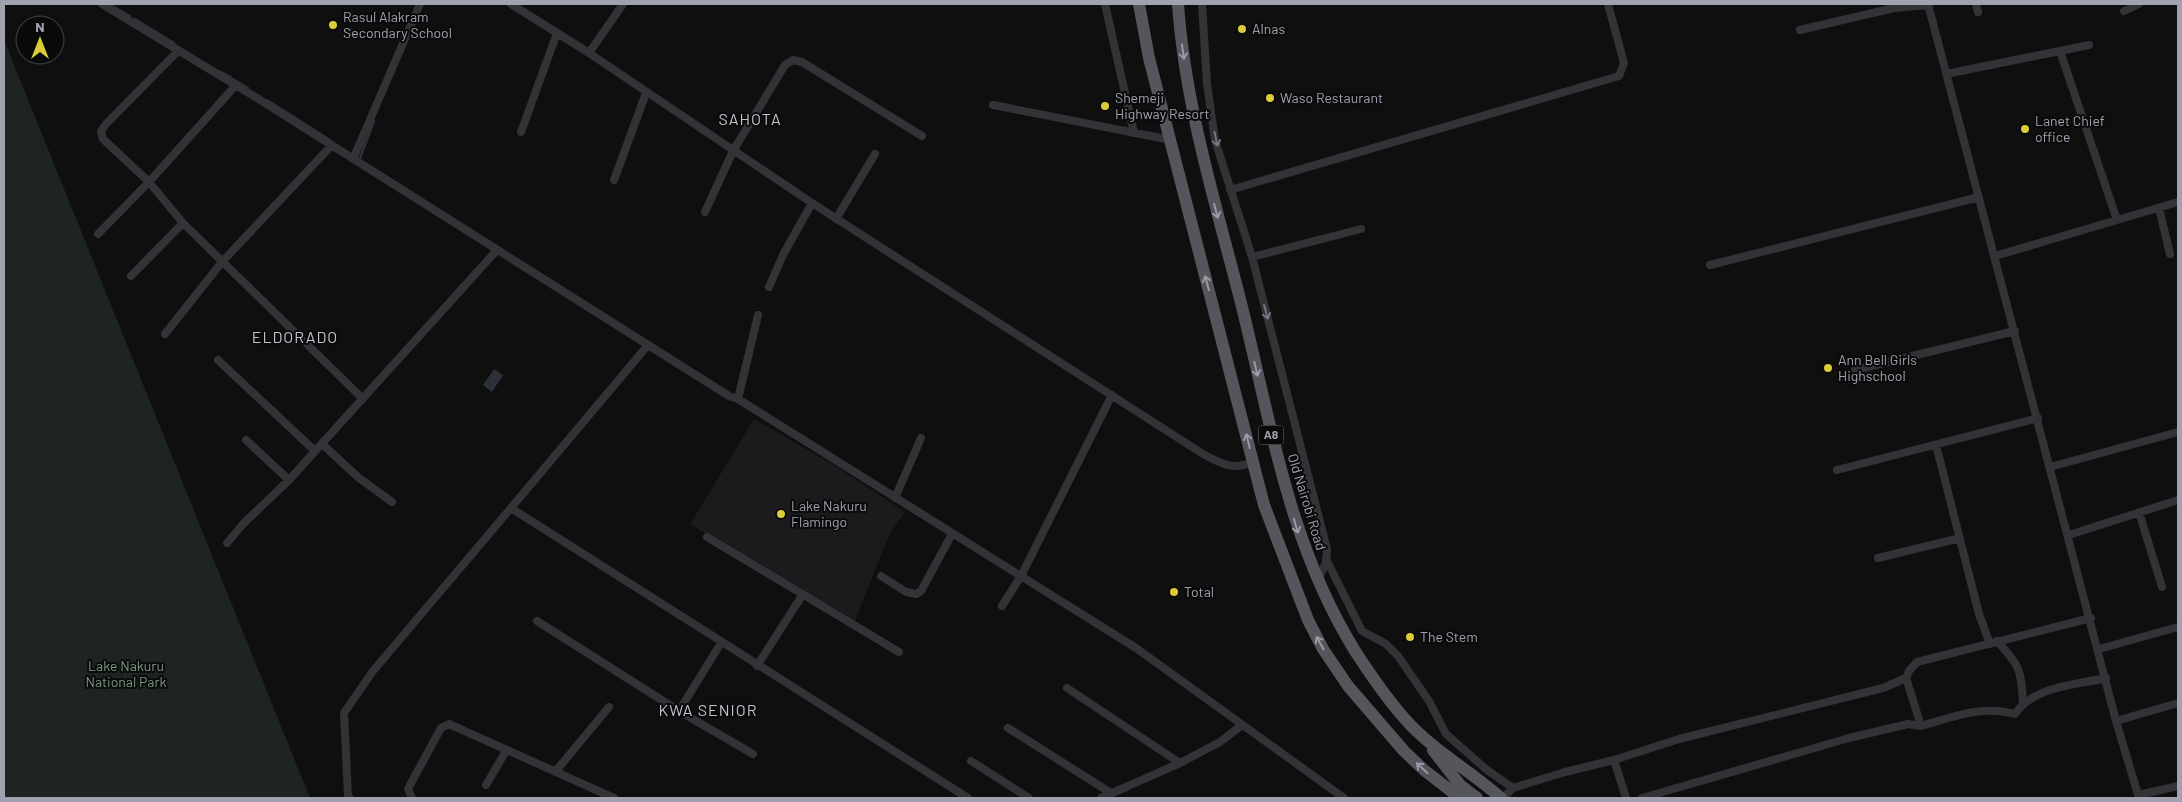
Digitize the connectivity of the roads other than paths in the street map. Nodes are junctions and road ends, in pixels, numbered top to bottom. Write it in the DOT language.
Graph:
graph roads {
  1 [pos="102,4"];
  2 [pos="420,4"];
  3 [pos="511,4"];
  4 [pos="623,4"];
  5 [pos="1105,4"];
  6 [pos="1139,4"];
  7 [pos="1178,4"];
  8 [pos="1202,4"];
  9 [pos="1610,4"];
  10 [pos="2139,4"];
  11 [pos="1928,5"];
  12 [pos="2124,11"];
  13 [pos="1800,30"];
  14 [pos="557,33"];
  15 [pos="2089,45"];
  16 [pos="178,51"];
  17 [pos="2060,51"];
  18 [pos="589,53"];
  19 [pos="1946,74"];
  20 [pos="236,85"];
  21 [pos="646,93"];
  22 [pos="993,105"];
  23 [pos="521,132"];
  24 [pos="1134,133"];
  25 [pos="922,136"];
  26 [pos="1170,140"];
  27 [pos="332,146"];
  28 [pos="732,150"];
  29 [pos="876,154"];
  30 [pos="353,159"];
  31 [pos="614,180"];
  32 [pos="149,182"];
  33 [pos="1230,190"];
  34 [pos="1979,197"];
  35 [pos="2178,202"];
  36 [pos="812,203"];
  37 [pos="2159,208"];
  38 [pos="705,212"];
  39 [pos="836,219"];
  40 [pos="2117,220"];
  41 [pos="183,223"];
  42 [pos="1361,229"];
  43 [pos="98,234"];
  44 [pos="497,250"];
  45 [pos="2170,254"];
  46 [pos="1995,256"];
  47 [pos="1252,257"];
  48 [pos="222,262"];
  49 [pos="1710,265"];
  50 [pos="132,276"];
  51 [pos="769,287"];
  52 [pos="758,314"];
  53 [pos="2015,331"];
  54 [pos="165,334"];
  55 [pos="648,345"];
  56 [pos="218,360"];
  57 [pos="1855,370"];
  58 [pos="1112,395"];
  59 [pos="363,399"];
  60 [pos="738,399"];
  61 [pos="2038,418"];
  62 [pos="2178,432"];
  63 [pos="921,438"];
  64 [pos="246,440"];
  65 [pos="322,444"];
  66 [pos="1936,445"];
  67 [pos="315,451"];
  68 [pos="1253,460"];
  69 [pos="2050,467"];
  70 [pos="1837,470"];
  71 [pos="289,480"];
  72 [pos="895,498"];
  73 [pos="2178,500"];
  74 [pos="392,502"];
  75 [pos="511,508"];
  76 [pos="2139,512"];
  77 [pos="952,534"];
  78 [pos="2069,535"];
  79 [pos="707,537"];
  80 [pos="1960,538"];
  81 [pos="227,543"];
  82 [pos="1878,558"];
  83 [pos="1326,559"];
  84 [pos="881,576"];
  85 [pos="1021,576"];
  86 [pos="1318,581"];
  87 [pos="2162,587"];
  88 [pos="803,594"];
  89 [pos="1002,606"];
  90 [pos="2091,618"];
  91 [pos="537,621"];
  92 [pos="2178,627"];
  93 [pos="721,643"];
  94 [pos="1993,643"];
  95 [pos="2099,649"];
  96 [pos="899,652"];
  97 [pos="757,666"];
  98 [pos="1906,678"];
  99 [pos="2106,678"];
  100 [pos="1067,688"];
  101 [pos="2023,702"];
  102 [pos="2178,703"];
  103 [pos="609,707"];
  104 [pos="679,711"];
  105 [pos="1406,720"];
  106 [pos="2116,721"];
  107 [pos="1242,725"];
  108 [pos="1921,726"];
  109 [pos="1008,728"];
  110 [pos="1387,730"];
  111 [pos="1425,737"];
  112 [pos="506,751"];
  113 [pos="753,754"];
  114 [pos="1614,760"];
  115 [pos="971,761"];
  116 [pos="1180,763"];
  117 [pos="555,772"];
  118 [pos="486,785"];
  119 [pos="2178,786"];
  120 [pos="1512,788"];
  121 [pos="1111,793"];
  122 [pos="411,797"];
  123 [pos="2139,797"];
  124 [pos="350,798"];
  125 [pos="400,798"];
  126 [pos="614,798"];
  127 [pos="968,798"];
  128 [pos="1029,798"];
  129 [pos="1101,798"];
  130 [pos="1344,798"];
  131 [pos="1460,798"];
  132 [pos="1478,798"];
  133 [pos="1502,798"];
  134 [pos="1626,798"];
  135 [pos="1642,798"];
  1 -- 16 [label="street"];
  2 -- 30 [label="street"];
  3 -- 14 [label="street"];
  4 -- 18 [label="street"];
  5 -- 24 [label="street"];
  6 -- 26 [label="highway, A8"];
  7 -- 86 [label="highway, Old Nairobi Road / A8, one-way"];
  8 -- 33 [label="street, one-way"];
  9 -- 33 [label="street"];
  10 -- 12 [label="street"];
  11 -- 13 [label="street"];
  11 -- 19 [label="street"];
  14 -- 18 [label="street"];
  14 -- 23 [label="street"];
  15 -- 17 [label="street"];
  16 -- 20 [label="street"];
  16 -- 32 [label="street"];
  17 -- 19 [label="street"];
  17 -- 40 [label="street"];
  18 -- 21 [label="street"];
  19 -- 34 [label="street"];
  20 -- 27 [label="street"];
  20 -- 32 [label="street"];
  21 -- 28 [label="street"];
  21 -- 31 [label="street"];
  22 -- 24 [label="street"];
  24 -- 26 [label="street"];
  25 -- 28 [label="street"];
  68 -- 26 [label="highway, A8, one-way"];
  27 -- 30 [label="street"];
  27 -- 48 [label="street"];
  28 -- 36 [label="street"];
  28 -- 38 [label="street"];
  29 -- 39 [label="street"];
  30 -- 44 [label="street"];
  32 -- 41 [label="street"];
  32 -- 43 [label="street"];
  33 -- 47 [label="street"];
  34 -- 46 [label="street"];
  34 -- 49 [label="street"];
  35 -- 37 [label="street"];
  36 -- 39 [label="street"];
  36 -- 51 [label="street"];
  37 -- 40 [label="street"];
  37 -- 45 [label="street"];
  39 -- 58 [label="street"];
  40 -- 46 [label="street"];
  41 -- 48 [label="street"];
  41 -- 50 [label="street"];
  42 -- 47 [label="street"];
  44 -- 55 [label="street"];
  44 -- 59 [label="street"];
  46 -- 53 [label="street"];
  47 -- 83 [label="street, one-way"];
  48 -- 54 [label="street"];
  48 -- 59 [label="street"];
  52 -- 60 [label="street"];
  53 -- 57 [label="street"];
  53 -- 61 [label="street"];
  55 -- 60 [label="street"];
  55 -- 75 [label="street"];
  56 -- 67 [label="street"];
  58 -- 68 [label="street"];
  58 -- 85 [label="street"];
  59 -- 65 [label="street"];
  60 -- 72 [label="street"];
  61 -- 66 [label="street"];
  61 -- 69 [label="street"];
  62 -- 69 [label="street"];
  63 -- 72 [label="street"];
  64 -- 71 [label="street"];
  65 -- 67 [label="street"];
  65 -- 74 [label="street"];
  66 -- 70 [label="street"];
  66 -- 80 [label="street"];
  67 -- 71 [label="street"];
  110 -- 68 [label="highway, A8, one-way"];
  69 -- 78 [label="street"];
  71 -- 81 [label="street"];
  72 -- 77 [label="street"];
  73 -- 76 [label="street"];
  75 -- 93 [label="street"];
  75 -- 124 [label="street"];
  76 -- 78 [label="street"];
  76 -- 87 [label="street"];
  77 -- 84 [label="street"];
  77 -- 85 [label="street"];
  78 -- 90 [label="street"];
  79 -- 88 [label="street"];
  80 -- 82 [label="street"];
  80 -- 94 [label="street"];
  83 -- 86 [label="street"];
  83 -- 120 [label="street"];
  85 -- 89 [label="street"];
  85 -- 107 [label="street"];
  86 -- 105 [label="highway, Old Nairobi Road / A8"];
  88 -- 96 [label="street"];
  88 -- 97 [label="street"];
  90 -- 94 [label="street"];
  90 -- 95 [label="street"];
  91 -- 104 [label="street"];
  92 -- 95 [label="street"];
  93 -- 97 [label="street"];
  93 -- 104 [label="street"];
  94 -- 98 [label="street"];
  94 -- 101 [label="street"];
  95 -- 99 [label="street"];
  97 -- 127 [label="street"];
  98 -- 108 [label="street"];
  98 -- 114 [label="street"];
  99 -- 101 [label="street"];
  99 -- 106 [label="street"];
  100 -- 116 [label="street"];
  101 -- 108 [label="street"];
  102 -- 106 [label="street"];
  103 -- 117 [label="street"];
  104 -- 113 [label="street"];
  105 -- 110 [label="highway"];
  105 -- 111 [label="highway, Old Nairobi Road / A8"];
  106 -- 123 [label="street"];
  107 -- 116 [label="street"];
  107 -- 130 [label="street"];
  108 -- 135 [label="street"];
  109 -- 121 [label="street"];
  131 -- 110 [label="highway, A8, one-way"];
  111 -- 132 [label="highway"];
  111 -- 133 [label="highway, Old Nairobi Road / A8"];
  112 -- 117 [label="street"];
  112 -- 118 [label="street"];
  112 -- 122 [label="street"];
  114 -- 120 [label="street"];
  114 -- 134 [label="street"];
  115 -- 128 [label="street"];
  116 -- 121 [label="street"];
  117 -- 126 [label="street"];
  119 -- 123 [label="street"];
  120 -- 133 [label="street"];
  121 -- 129 [label="street"];
  122 -- 125 [label="street"];
}
